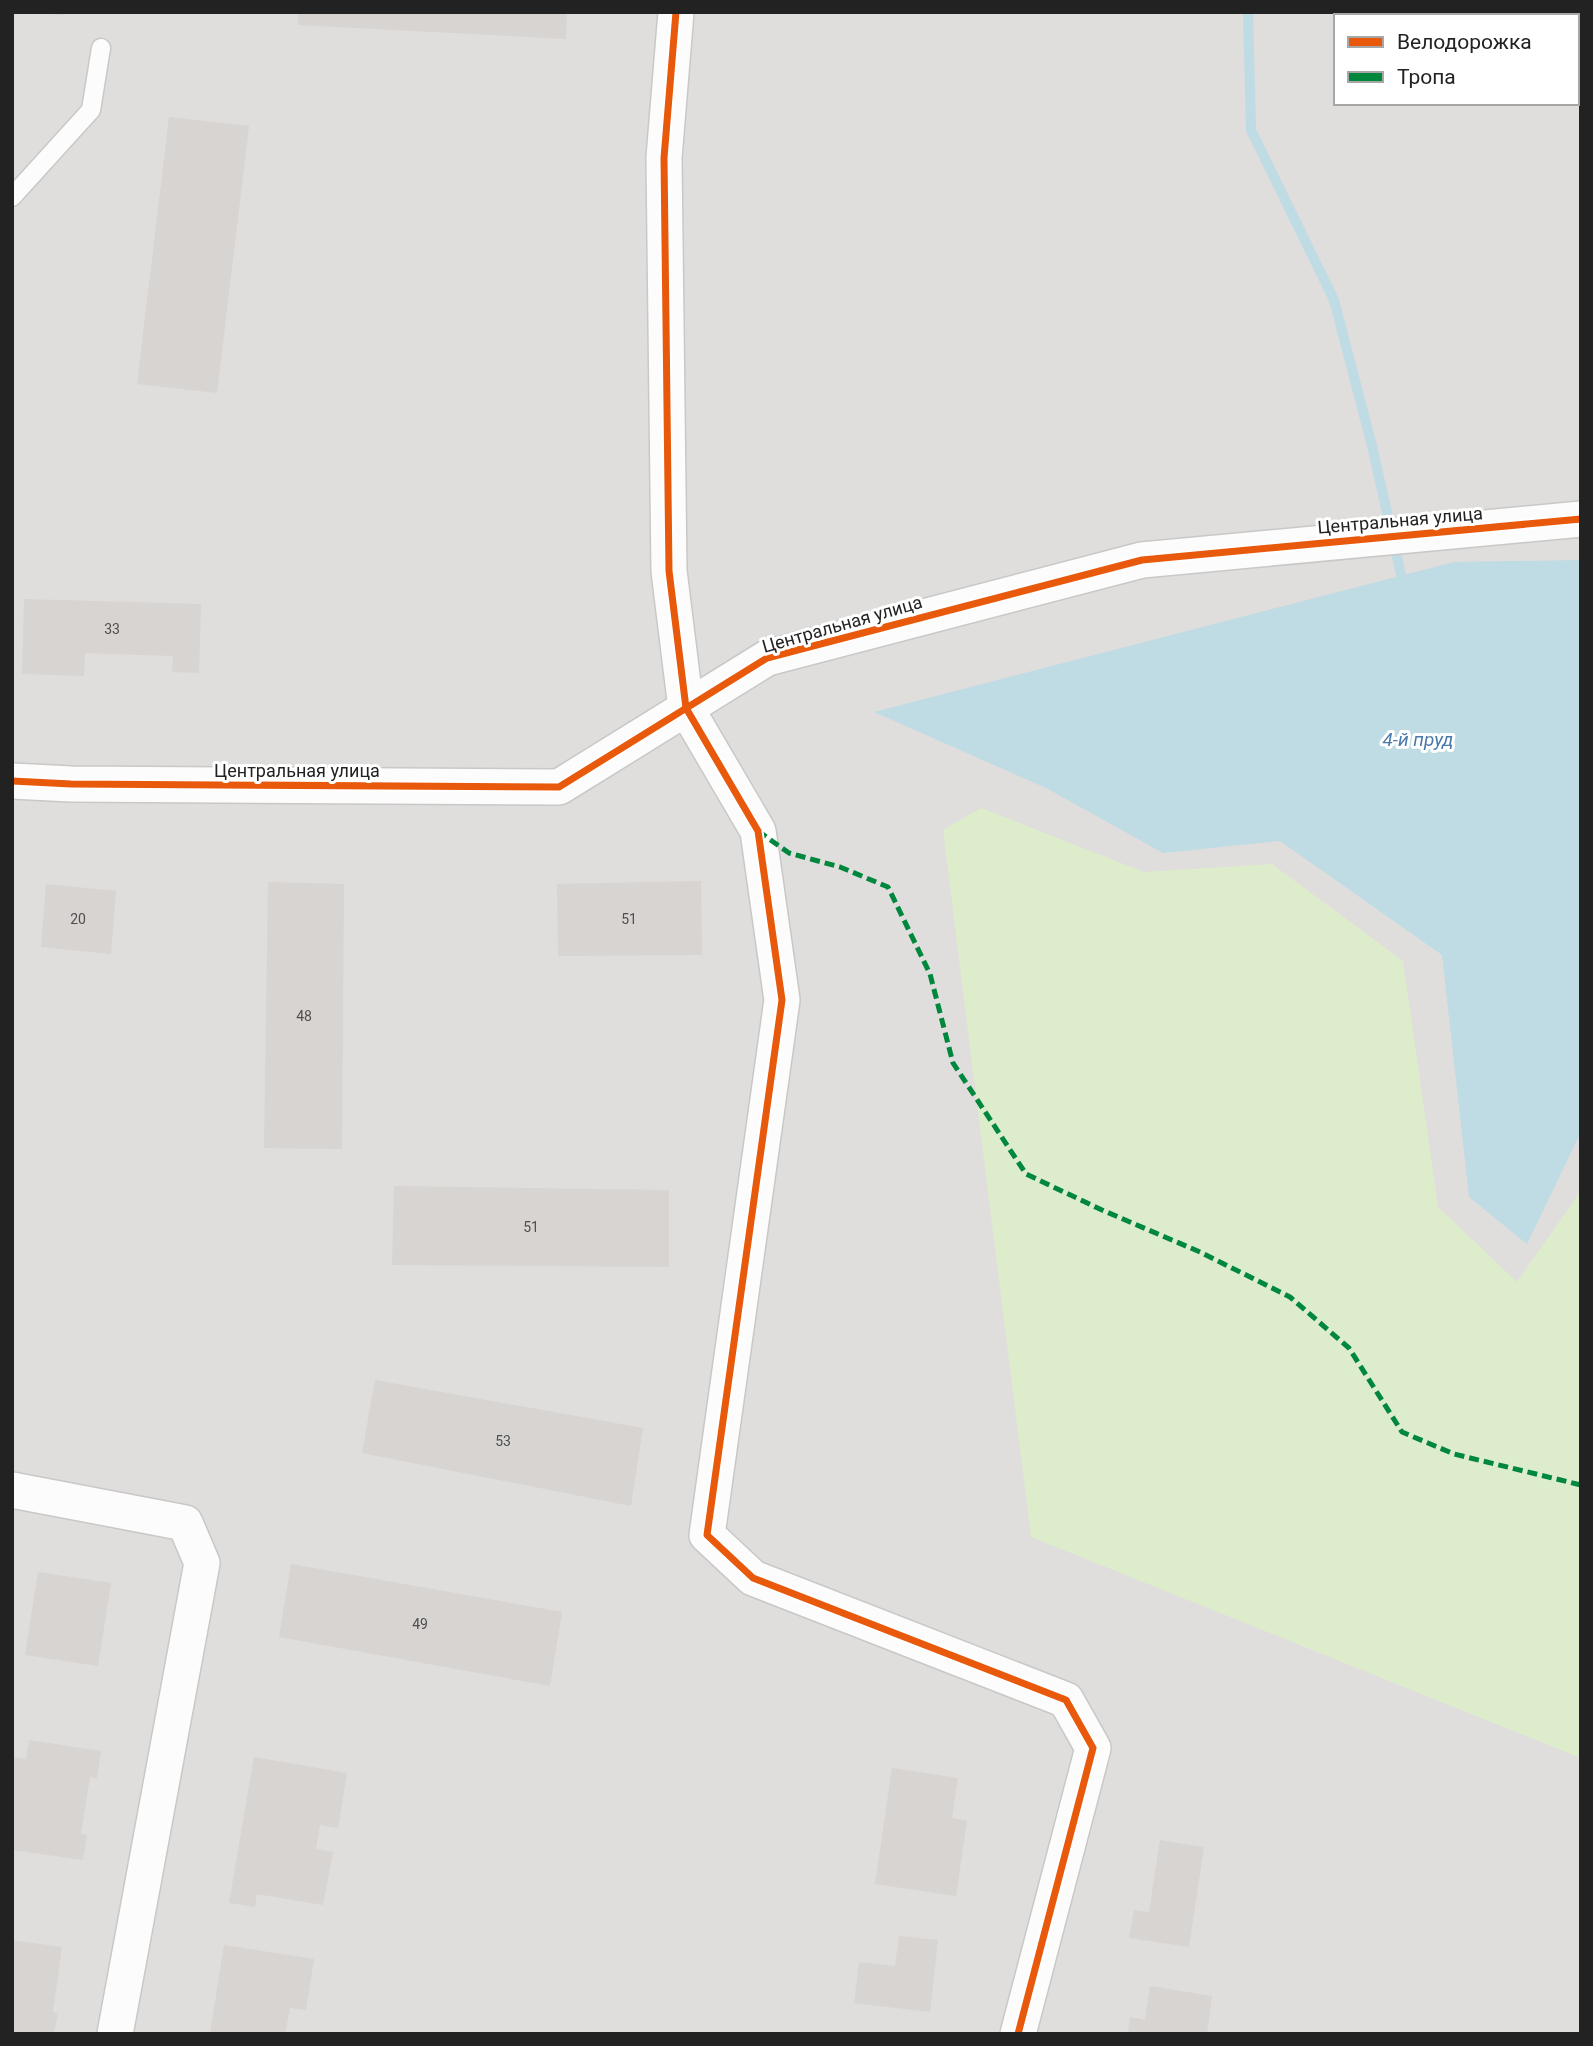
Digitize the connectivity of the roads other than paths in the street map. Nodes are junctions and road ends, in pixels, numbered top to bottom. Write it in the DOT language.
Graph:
graph roads {
  1 [pos="676,12"];
  2 [pos="101,48"];
  3 [pos="12,197"];
  4 [pos="1581,519"];
  5 [pos="686,708"];
  6 [pos="12,781"];
  7 [pos="12,1490"];
  8 [pos="115,2034"];
  9 [pos="1018,2034"];
  1 -- 5 [label="street"];
  2 -- 3 [label="lane"];
  4 -- 5 [label="street, Центральная улица"];
  5 -- 6 [label="street, Центральная улица"];
  5 -- 9 [label="street"];
  7 -- 8 [label="street"];
}
